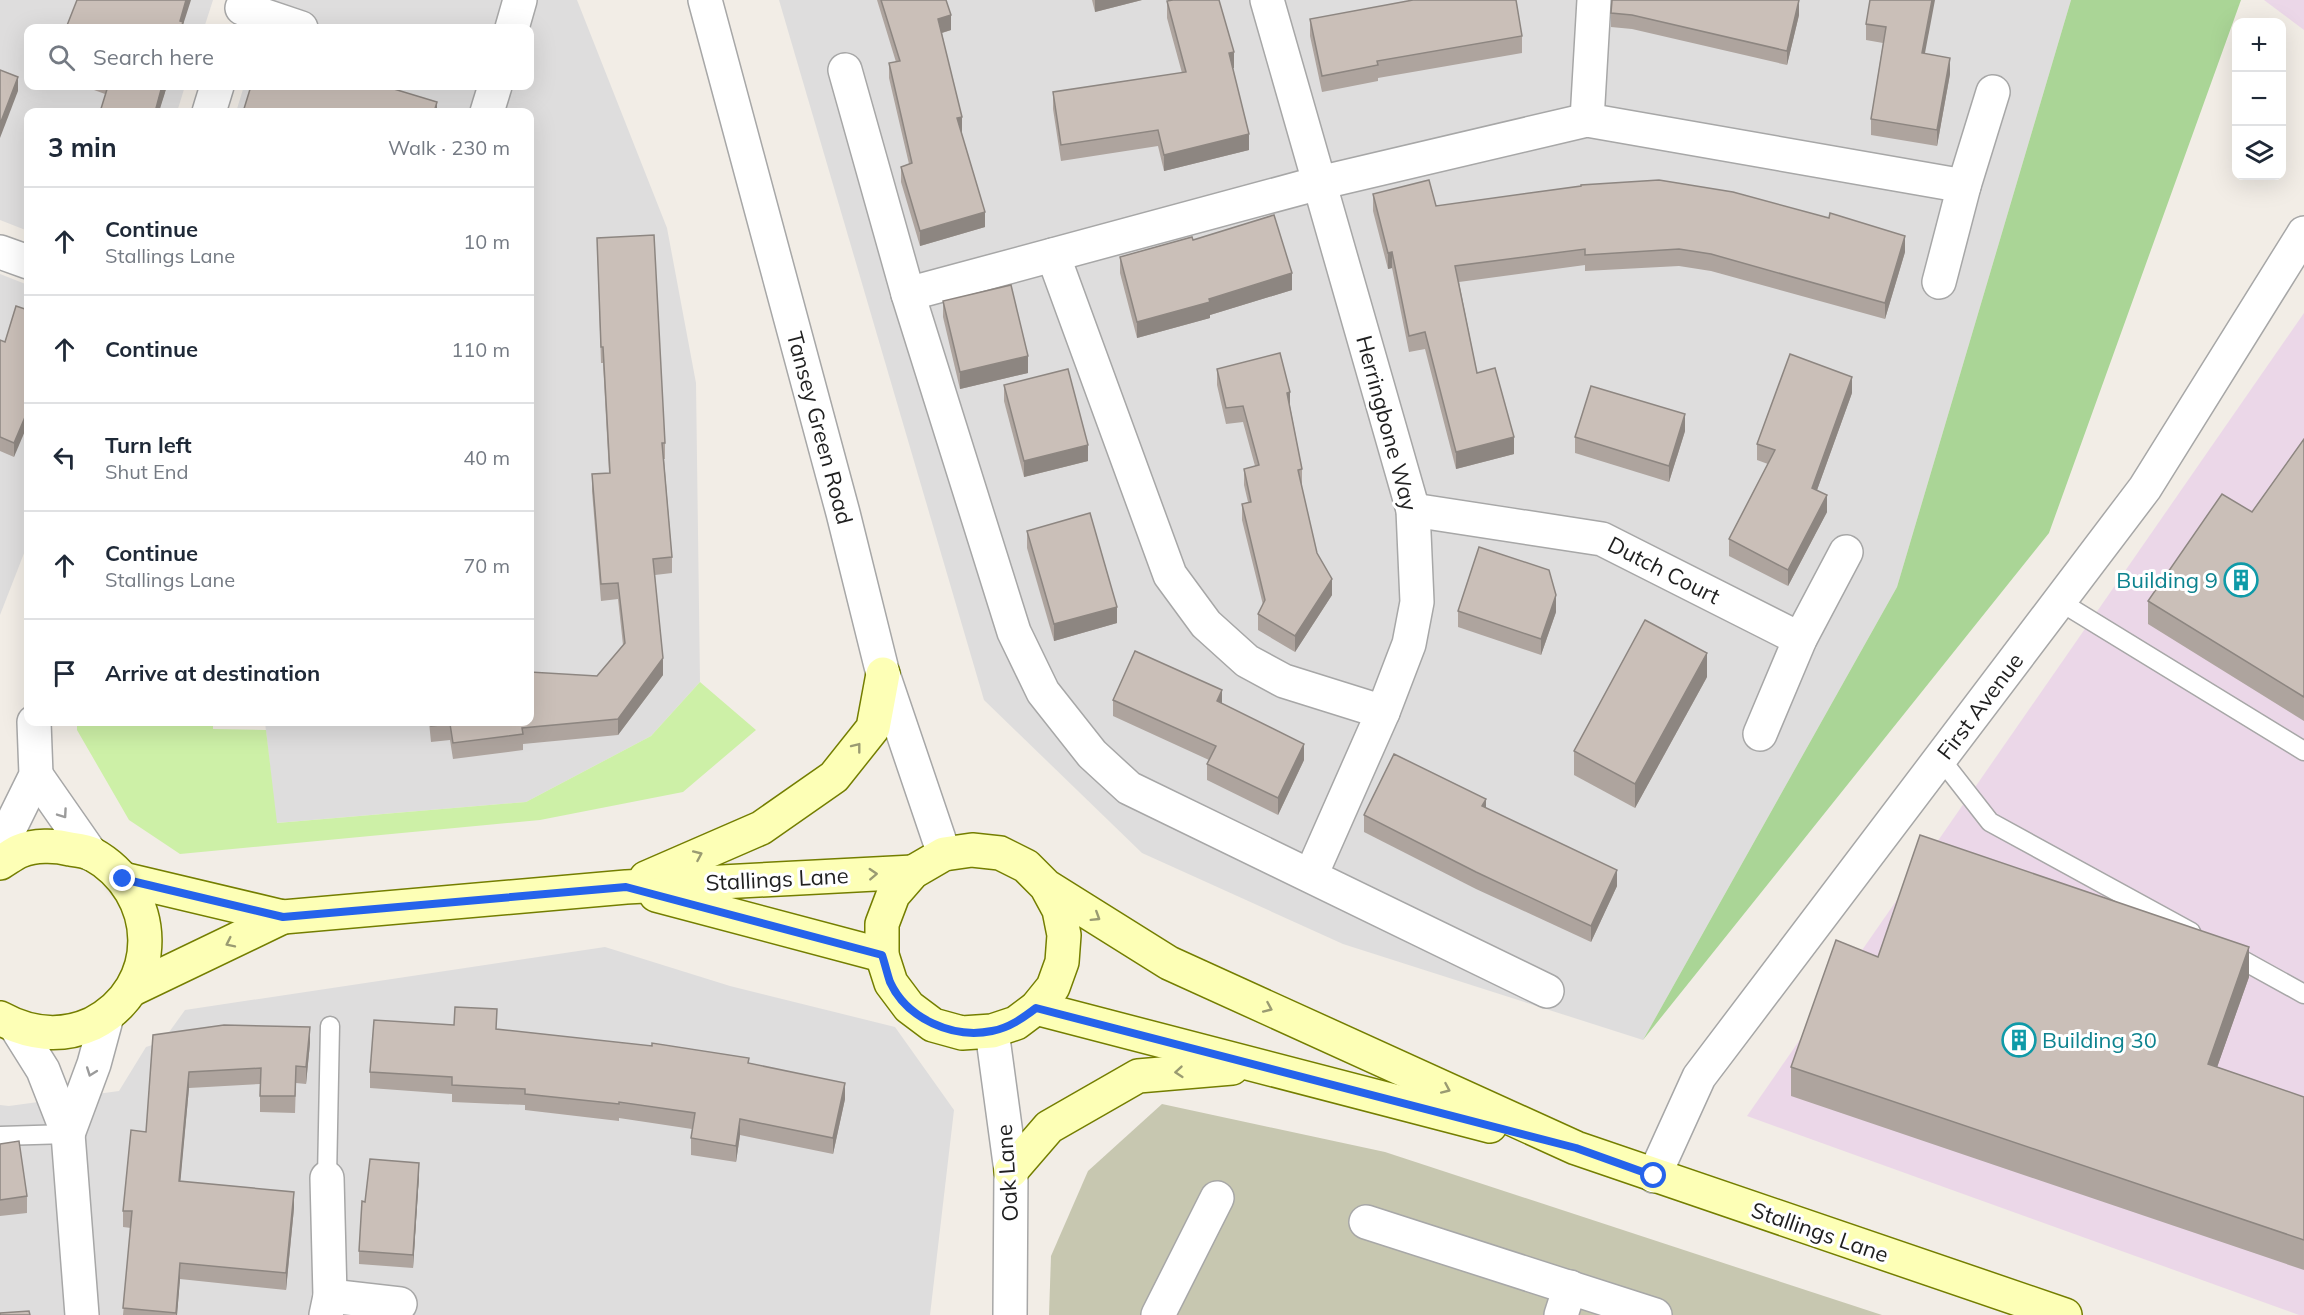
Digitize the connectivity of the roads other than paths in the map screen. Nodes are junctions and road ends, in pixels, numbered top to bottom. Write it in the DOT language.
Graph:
graph roads {
  1 [pos="520,0"];
  2 [pos="705,0"];
  3 [pos="1267,0"];
  4 [pos="1594,0"];
  5 [pos="240,12"];
  6 [pos="286,24"];
  7 [pos="513,24"];
  8 [pos="845,70"];
  9 [pos="216,90"];
  10 [pos="1993,92"];
  11 [pos="210,108"];
  12 [pos="1587,120"];
  13 [pos="1319,183"];
  14 [pos="1964,186"];
  15 [pos="2304,233"];
  16 [pos="0,252"];
  17 [pos="1053,255"];
  18 [pos="24,261"];
  19 [pos="1939,282"];
  20 [pos="908,294"];
  21 [pos="1413,510"];
  22 [pos="1846,552"];
  23 [pos="2059,601"];
  24 [pos="1800,639"];
  25 [pos="883,674"];
  26 [pos="1383,712"];
  27 [pos="34,726"];
  28 [pos="1760,734"];
  29 [pos="2304,751"];
  30 [pos="1940,758"];
  31 [pos="36,775"];
  32 [pos="0,848"];
  33 [pos="91,854"];
  34 [pos="944,854"];
  35 [pos="0,863"];
  36 [pos="913,872"];
  37 [pos="1311,875"];
  38 [pos="123,879"];
  39 [pos="1046,886"];
  40 [pos="626,887"];
  41 [pos="283,917"];
  42 [pos="882,955"];
  43 [pos="131,990"];
  44 [pos="1547,991"];
  45 [pos="2304,994"];
  46 [pos="1036,1008"];
  47 [pos="107,1016"];
  48 [pos="8,1022"];
  49 [pos="330,1026"];
  50 [pos="992,1031"];
  51 [pos="1258,1065"];
  52 [pos="68,1134"];
  53 [pos="0,1136"];
  54 [pos="1576,1148"];
  55 [pos="1011,1171"];
  56 [pos="1654,1176"];
  57 [pos="327,1178"];
  58 [pos="1217,1198"];
  59 [pos="1366,1222"];
  60 [pos="1566,1301"];
  61 [pos="400,1304"];
  62 [pos="328,1305"];
  63 [pos="82,1315"];
  64 [pos="1010,1315"];
  65 [pos="1158,1315"];
  66 [pos="1655,1315"];
  67 [pos="2065,1315"];
  1 -- 7 [label="street"];
  2 -- 25 [label="street, Tansey Green Road"];
  3 -- 13 [label="street, Herringbone Way"];
  4 -- 12 [label="street"];
  5 -- 6 [label="street"];
  8 -- 20 [label="street"];
  9 -- 11 [label="street"];
  10 -- 14 [label="street"];
  12 -- 13 [label="street"];
  12 -- 14 [label="street"];
  13 -- 17 [label="street"];
  13 -- 21 [label="street, Herringbone Way"];
  14 -- 19 [label="street"];
  15 -- 23 [label="street, First Avenue"];
  16 -- 18 [label="street"];
  17 -- 20 [label="street"];
  17 -- 26 [label="street"];
  20 -- 37 [label="street"];
  21 -- 24 [label="street, Dutch Court"];
  21 -- 26 [label="street, Herringbone Way"];
  22 -- 24 [label="street"];
  23 -- 29 [label="lane"];
  23 -- 30 [label="street, First Avenue"];
  24 -- 28 [label="street"];
  25 -- 34 [label="street, Tansey Green Road"];
  40 -- 25 [label="main road, one-way"];
  26 -- 37 [label="street, Herringbone Way"];
  27 -- 31 [label="street"];
  30 -- 45 [label="lane"];
  30 -- 56 [label="street, First Avenue"];
  31 -- 32 [label="street"];
  31 -- 33 [label="street, one-way"];
  33 -- 35 [label="main road"];
  33 -- 38 [label="main road"];
  34 -- 36 [label="main road"];
  34 -- 39 [label="main road"];
  40 -- 36 [label="main road, Stallings Lane, one-way"];
  36 -- 42 [label="main road"];
  37 -- 44 [label="street"];
  38 -- 41 [label="main road, Stallings Lane"];
  38 -- 43 [label="main road"];
  39 -- 46 [label="main road"];
  39 -- 54 [label="main road, one-way"];
  40 -- 41 [label="main road, Stallings Lane"];
  40 -- 42 [label="main road"];
  41 -- 43 [label="main road, Stallings Lane, one-way"];
  42 -- 50 [label="main road"];
  43 -- 47 [label="main road"];
  46 -- 50 [label="main road"];
  46 -- 51 [label="main road"];
  47 -- 48 [label="main road"];
  47 -- 52 [label="street, one-way"];
  48 -- 52 [label="street"];
  49 -- 57 [label="lane"];
  50 -- 55 [label="street, Oak Lane"];
  51 -- 54 [label="main road"];
  51 -- 55 [label="main road, one-way"];
  52 -- 53 [label="lane"];
  52 -- 63 [label="street"];
  54 -- 56 [label="main road, Stallings Lane"];
  55 -- 64 [label="street, Oak Lane"];
  56 -- 67 [label="main road, Stallings Lane"];
  57 -- 62 [label="street"];
  58 -- 65 [label="street"];
  59 -- 60 [label="street"];
  60 -- 66 [label="street"];
  61 -- 62 [label="street"];
}
